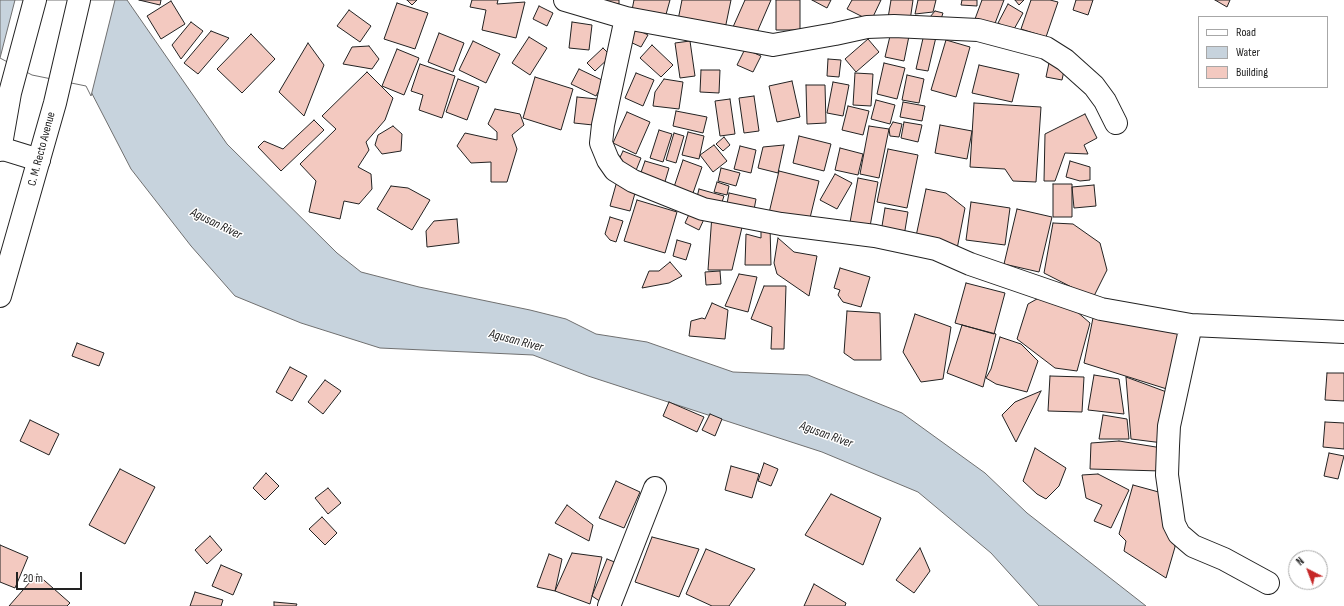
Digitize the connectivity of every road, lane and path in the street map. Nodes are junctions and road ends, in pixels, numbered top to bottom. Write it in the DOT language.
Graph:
graph roads {
  1 [pos="35,0"];
  2 [pos="79,0"];
  3 [pos="565,0"];
  4 [pos="626,18"];
  5 [pos="1116,123"];
  6 [pos="0,149"];
  7 [pos="39,160"];
  8 [pos="0,296"];
  9 [pos="1191,325"];
  10 [pos="1344,332"];
  11 [pos="655,488"];
  12 [pos="1268,583"];
  13 [pos="609,606"];
  1 -- 6 [label="main road"];
  2 -- 7 [label="main road, C. M. Recto Avenue"];
  3 -- 4 [label="main road"];
  4 -- 5 [label="main road"];
  4 -- 9 [label="main road"];
  6 -- 7 [label="main road"];
  7 -- 8 [label="main road, C. M. Recto Avenue"];
  9 -- 10 [label="main road"];
  9 -- 12 [label="main road"];
  11 -- 13 [label="main road"];
}
